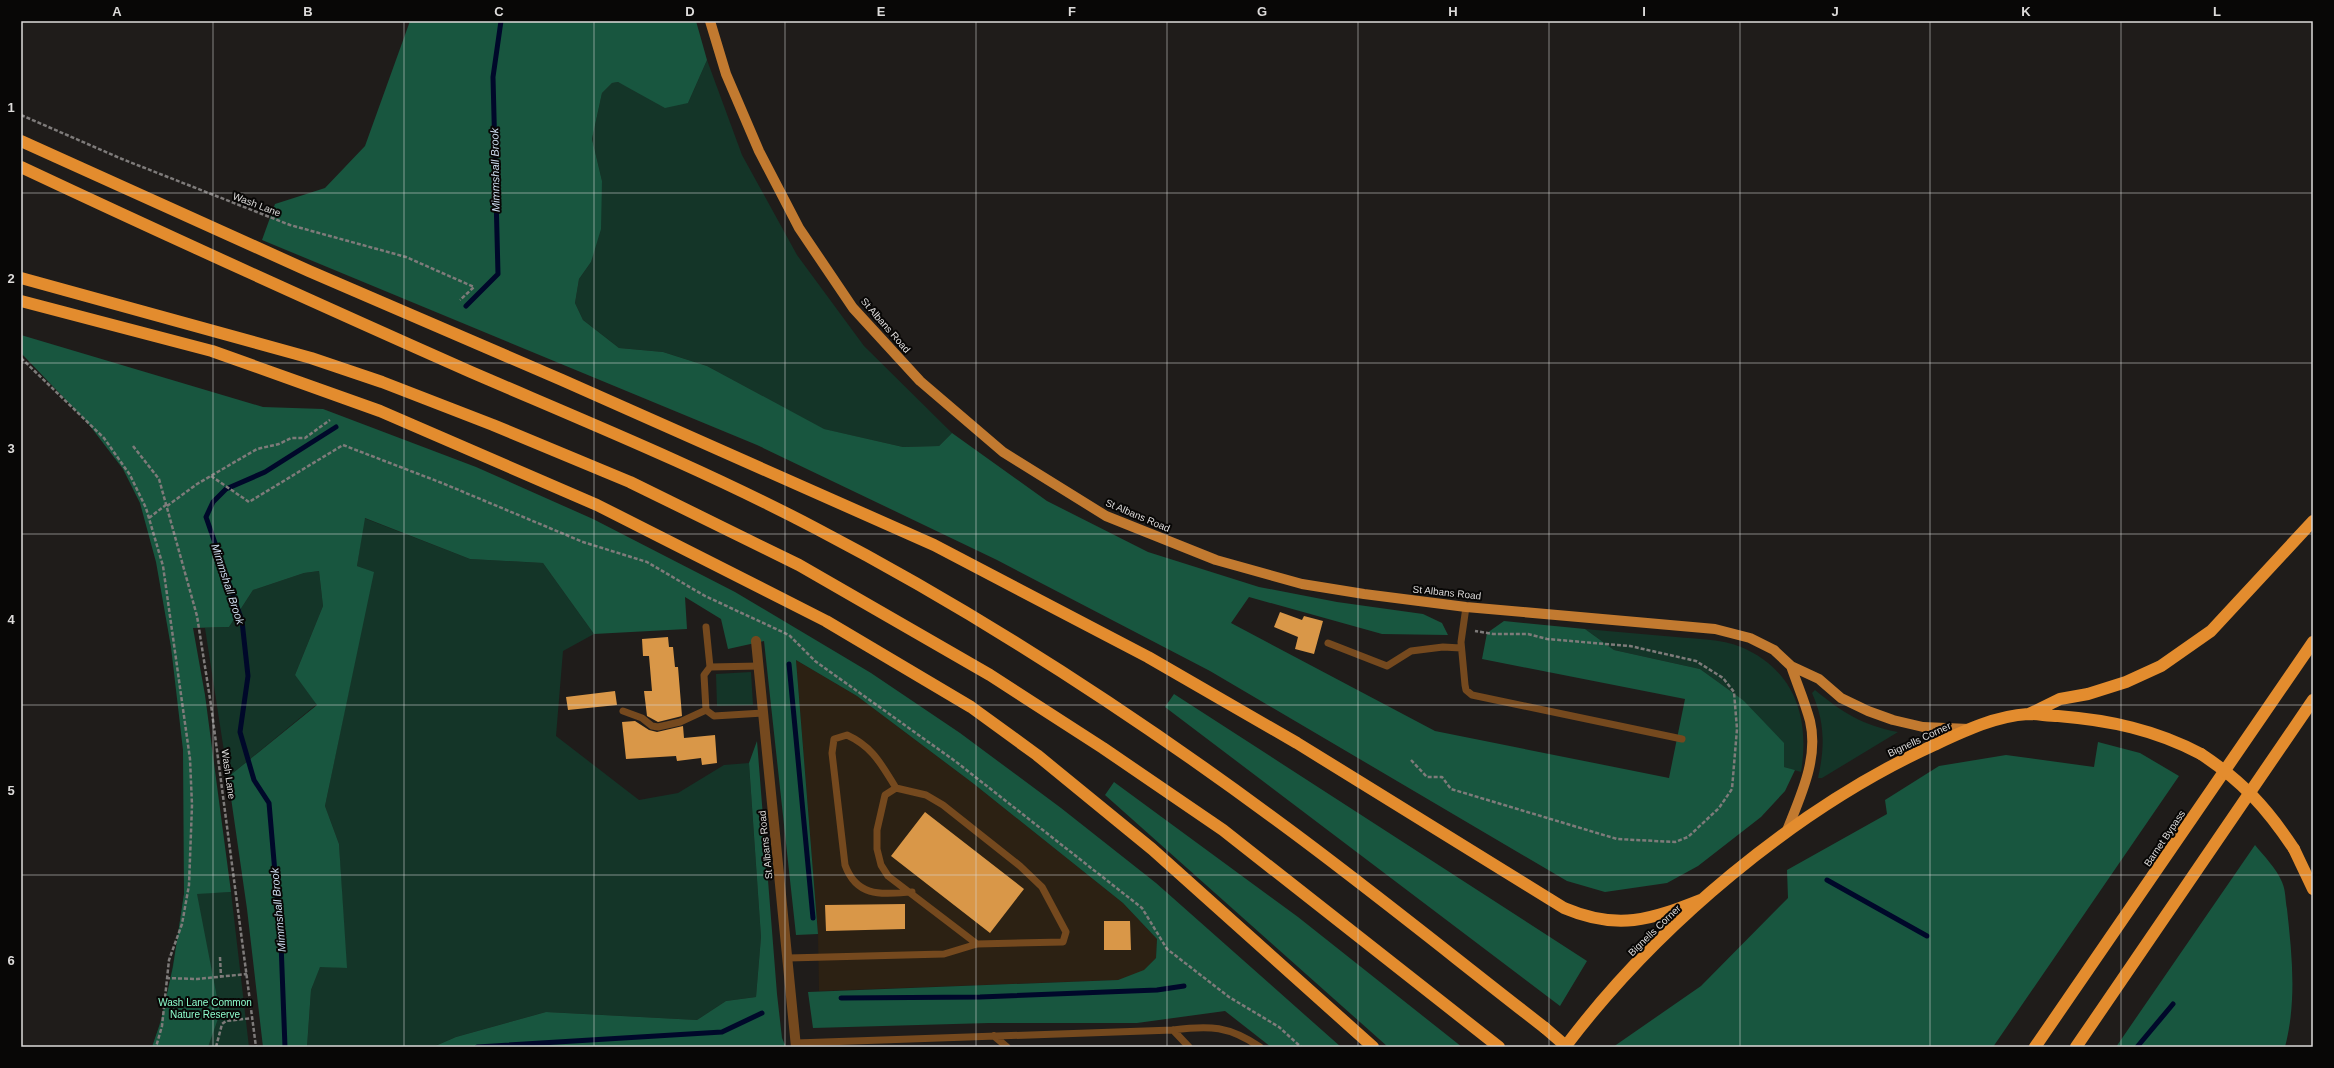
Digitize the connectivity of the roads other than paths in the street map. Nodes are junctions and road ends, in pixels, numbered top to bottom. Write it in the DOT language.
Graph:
graph roads {
  1 [pos="710,21"];
  2 [pos="21,140"];
  3 [pos="21,167"];
  4 [pos="21,278"];
  5 [pos="21,301"];
  6 [pos="2313,521"];
  7 [pos="1466,607"];
  8 [pos="706,627"];
  9 [pos="756,641"];
  10 [pos="1328,642"];
  11 [pos="2313,642"];
  12 [pos="1461,648"];
  13 [pos="759,666"];
  14 [pos="1791,666"];
  15 [pos="710,667"];
  16 [pos="2313,700"];
  17 [pos="706,710"];
  18 [pos="623,711"];
  19 [pos="763,713"];
  20 [pos="2028,714"];
  21 [pos="1969,729"];
  22 [pos="1682,739"];
  23 [pos="896,788"];
  24 [pos="1786,832"];
  25 [pos="2313,889"];
  26 [pos="912,892"];
  27 [pos="1703,899"];
  28 [pos="977,944"];
  29 [pos="788,958"];
  30 [pos="1173,1030"];
  31 [pos="994,1036"];
  32 [pos="796,1045"];
  33 [pos="1007,1047"];
  34 [pos="1189,1047"];
  35 [pos="1260,1047"];
  36 [pos="1373,1047"];
  37 [pos="1499,1047"];
  38 [pos="1566,1047"];
  39 [pos="2035,1047"];
  40 [pos="2076,1047"];
  1 -- 7 [label="main road, St Albans Road"];
  2 -- 27 [label="highway"];
  3 -- 38 [label="highway, bridge"];
  4 -- 37 [label="highway"];
  5 -- 36 [label="highway"];
  6 -- 20 [label="highway"];
  7 -- 12 [label="lane"];
  7 -- 14 [label="main road, St Albans Road"];
  8 -- 15 [label="lane"];
  9 -- 13 [label="street, St Albans Road"];
  10 -- 12 [label="lane"];
  11 -- 39 [label="highway, Barnet Bypass"];
  12 -- 22 [label="lane"];
  13 -- 15 [label="lane"];
  13 -- 19 [label="street, St Albans Road"];
  14 -- 21 [label="main road, St Albans Road"];
  14 -- 24 [label="main road, St Albans Road"];
  15 -- 17 [label="lane"];
  16 -- 40 [label="highway"];
  17 -- 18 [label="lane"];
  17 -- 19 [label="lane"];
  19 -- 29 [label="street, St Albans Road"];
  20 -- 21 [label="highway, Bignells Corner"];
  20 -- 25 [label="highway, Bignells Corner, bridge"];
  21 -- 24 [label="highway, Bignells Corner"];
  23 -- 26 [label="lane"];
  23 -- 26 [label="lane"];
  23 -- 28 [label="lane"];
  24 -- 27 [label="highway, Bignells Corner"];
  26 -- 28 [label="lane"];
  27 -- 38 [label="highway, Bignells Corner"];
  28 -- 29 [label="lane"];
  29 -- 32 [label="street, St Albans Road"];
  30 -- 31 [label="lane"];
  30 -- 34 [label="lane"];
  30 -- 35 [label="lane"];
  31 -- 32 [label="lane"];
  31 -- 33 [label="lane"];
}
